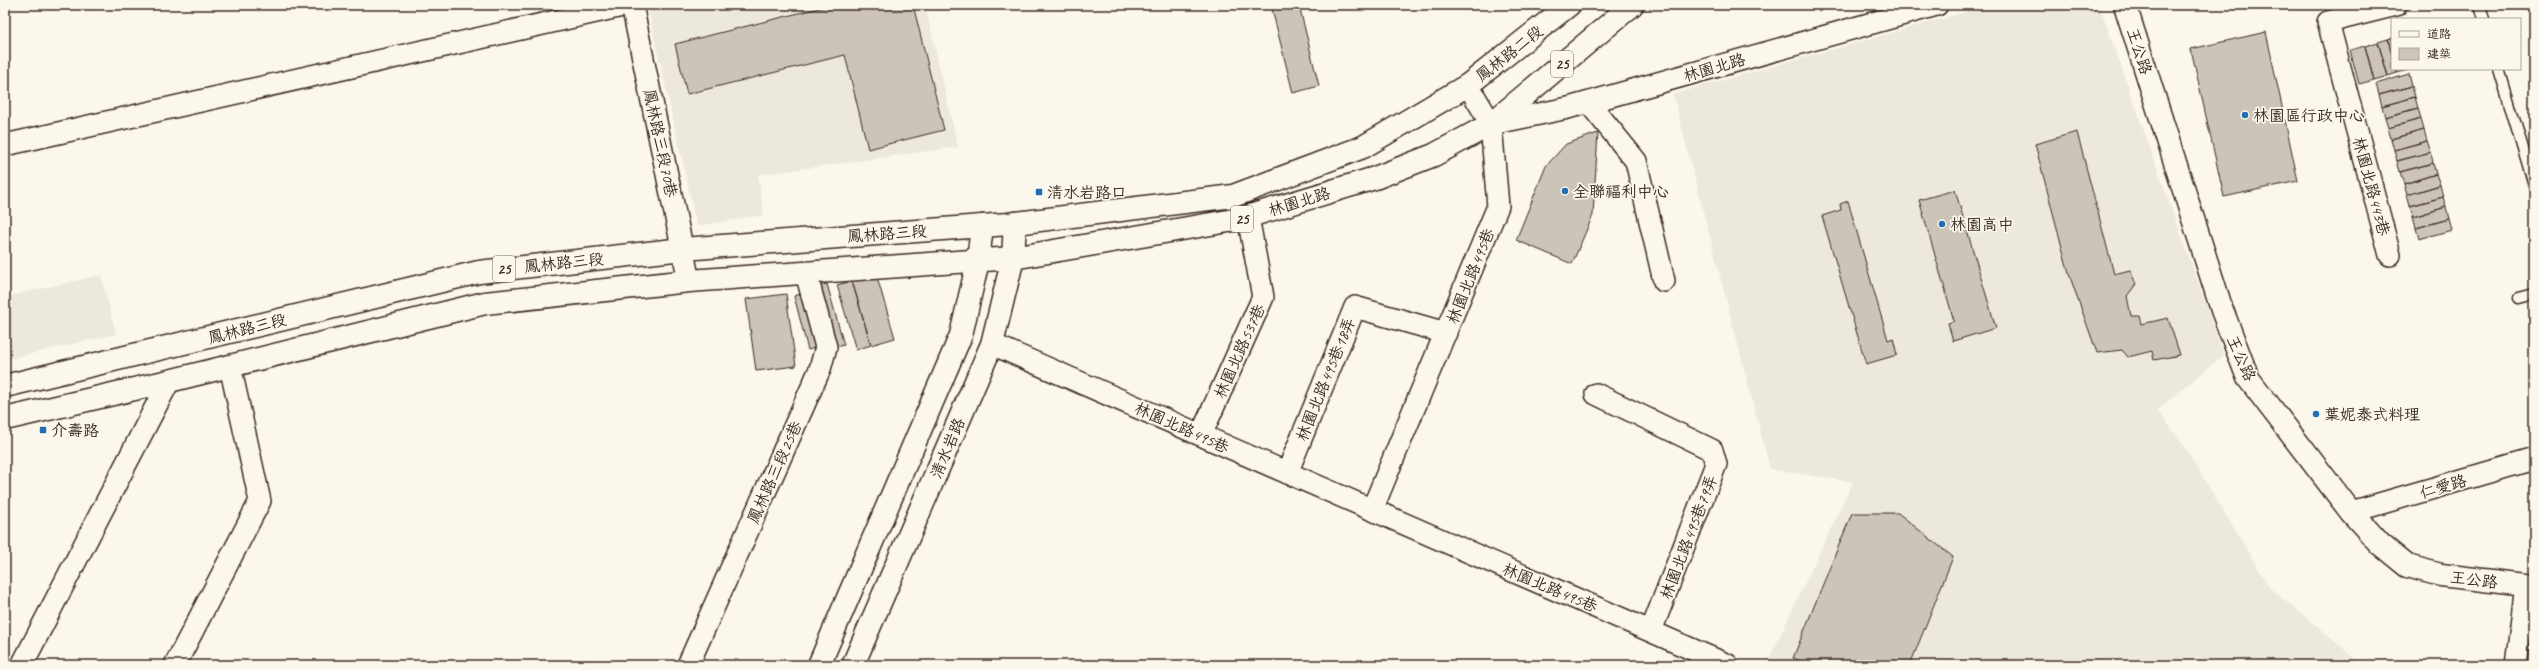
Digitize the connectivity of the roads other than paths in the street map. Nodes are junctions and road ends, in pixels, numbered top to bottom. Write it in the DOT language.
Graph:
graph roads {
  1 [pos="627,5"];
  2 [pos="632,5"];
  3 [pos="1569,5"];
  4 [pos="1632,5"];
  5 [pos="1936,5"];
  6 [pos="2125,5"];
  7 [pos="2396,5"];
  8 [pos="2480,5"];
  9 [pos="2484,18"];
  10 [pos="2499,70"];
  11 [pos="1468,86"];
  12 [pos="1588,102"];
  13 [pos="1491,124"];
  14 [pos="5,145"];
  15 [pos="2534,185"];
  16 [pos="1248,217"];
  17 [pos="1015,223"];
  18 [pos="982,226"];
  19 [pos="683,249"];
  20 [pos="2390,255"];
  21 [pos="1013,258"];
  22 [pos="978,261"];
  23 [pos="806,273"];
  24 [pos="689,281"];
  25 [pos="1664,281"];
  26 [pos="2534,294"];
  27 [pos="2519,298"];
  28 [pos="1446,333"];
  29 [pos="992,344"];
  30 [pos="230,366"];
  31 [pos="169,381"];
  32 [pos="5,386"];
  33 [pos="1596,394"];
  34 [pos="5,419"];
  35 [pos="1200,435"];
  36 [pos="2534,458"];
  37 [pos="1287,473"];
  38 [pos="1372,510"];
  39 [pos="2351,512"];
  40 [pos="2530,585"];
  41 [pos="1651,631"];
  42 [pos="22,665"];
  43 [pos="175,665"];
  44 [pos="688,665"];
  45 [pos="819,665"];
  46 [pos="853,665"];
  47 [pos="1728,665"];
  48 [pos="2516,665"];
  1 -- 14 [label="street"];
  2 -- 19 [label="street, 鳳林路三段70巷"];
  3 -- 11 [label="main road, 鳳林路二段 / 25"];
  4 -- 13 [label="main road, 25"];
  5 -- 12 [label="street, 林園北路"];
  6 -- 39 [label="main road, 王公路"];
  7 -- 20 [label="street, 林園北路443巷"];
  8 -- 9 [label="lane"];
  10 -- 15 [label="lane"];
  11 -- 13 [label="street"];
  11 -- 17 [label="main road, 林園北路 / 25"];
  12 -- 13 [label="street, 林園北路"];
  12 -- 25 [label="street"];
  13 -- 16 [label="main road, 林園北路 / 25"];
  13 -- 28 [label="street, 林園北路495巷"];
  16 -- 21 [label="main road, 林園北路 / 25"];
  16 -- 35 [label="street, 林園北路537巷"];
  17 -- 18 [label="main road, 鳳林路三段 / 25"];
  17 -- 21 [label="main road, 清水岩路"];
  18 -- 19 [label="main road, 鳳林路三段 / 25"];
  18 -- 22 [label="main road, 清水岩路"];
  19 -- 24 [label="street, 鳳林路三段70巷"];
  19 -- 32 [label="main road, 鳳林路三段 / 25"];
  21 -- 22 [label="main road, 林園北路 / 25"];
  21 -- 29 [label="main road, 清水岩路"];
  22 -- 23 [label="main road, 鳳林路三段 / 25"];
  22 -- 45 [label="main road, 清水岩路"];
  23 -- 24 [label="main road, 鳳林路三段 / 25"];
  23 -- 44 [label="street, 鳳林路三段25巷"];
  24 -- 30 [label="main road, 鳳林路三段 / 25"];
  26 -- 27 [label="lane"];
  28 -- 37 [label="street, 林園北路495巷18弄"];
  28 -- 38 [label="street, 林園北路495巷"];
  29 -- 35 [label="street, 林園北路495巷"];
  29 -- 46 [label="main road, 清水岩路"];
  30 -- 31 [label="main road, 鳳林路三段 / 25"];
  30 -- 43 [label="street"];
  31 -- 34 [label="main road, 鳳林路三段 / 25"];
  31 -- 42 [label="street"];
  33 -- 41 [label="street, 林園北路495巷79弄"];
  35 -- 37 [label="street, 林園北路495巷"];
  36 -- 39 [label="street, 仁愛路"];
  37 -- 38 [label="street, 林園北路495巷"];
  38 -- 41 [label="street, 林園北路495巷"];
  39 -- 40 [label="main road, 王公路"];
  40 -- 48 [label="street"];
  41 -- 47 [label="street, 林園北路495巷"];
}
